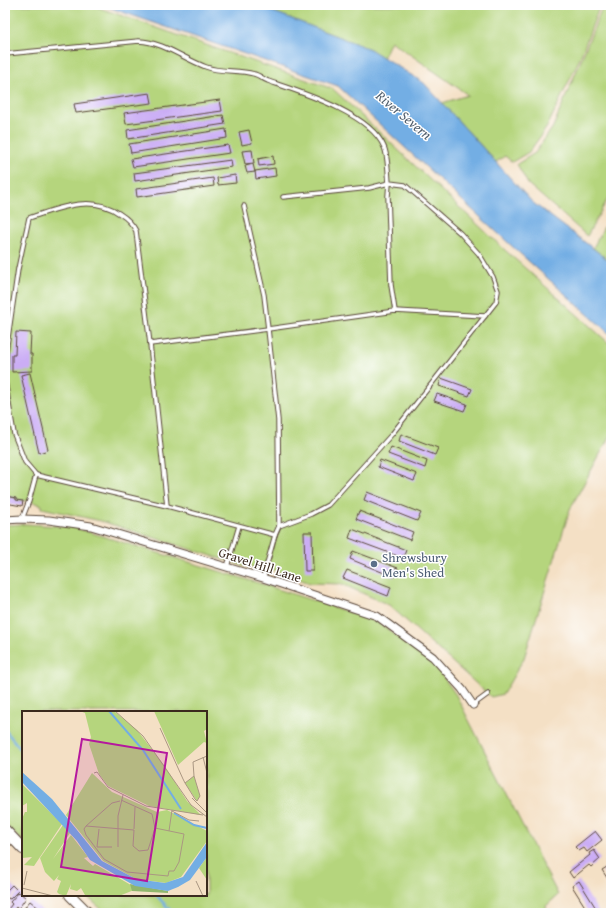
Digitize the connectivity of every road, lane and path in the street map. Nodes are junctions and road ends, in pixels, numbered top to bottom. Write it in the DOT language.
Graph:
graph roads {
  1 [pos="5,54"];
  2 [pos="389,183"];
  3 [pos="283,197"];
  4 [pos="244,206"];
  5 [pos="395,311"];
  6 [pos="485,316"];
  7 [pos="268,329"];
  8 [pos="150,344"];
  9 [pos="5,381"];
  10 [pos="36,475"];
  11 [pos="167,506"];
  12 [pos="22,519"];
  13 [pos="5,520"];
  14 [pos="239,526"];
  15 [pos="279,526"];
  16 [pos="275,535"];
  17 [pos="227,567"];
  18 [pos="263,578"];
  19 [pos="488,694"];
  20 [pos="473,705"];
  21 [pos="5,830"];
  22 [pos="22,848"];
  23 [pos="71,896"];
  24 [pos="88,913"];
  1 -- 2 [label="lane"];
  2 -- 3 [label="lane"];
  2 -- 5 [label="lane"];
  2 -- 6 [label="lane"];
  4 -- 7 [label="lane"];
  5 -- 6 [label="lane"];
  5 -- 7 [label="lane"];
  6 -- 15 [label="lane"];
  7 -- 8 [label="lane"];
  7 -- 15 [label="lane"];
  8 -- 9 [label="lane"];
  8 -- 11 [label="lane"];
  9 -- 10 [label="lane"];
  10 -- 11 [label="lane"];
  10 -- 12 [label="lane"];
  11 -- 14 [label="lane"];
  12 -- 13 [label="street, Gravel Hill Lane"];
  12 -- 17 [label="street, Gravel Hill Lane"];
  14 -- 16 [label="lane"];
  14 -- 17 [label="lane"];
  15 -- 16 [label="lane"];
  16 -- 18 [label="lane"];
  17 -- 18 [label="street, Gravel Hill Lane"];
  18 -- 20 [label="street, Gravel Hill Lane"];
  19 -- 20 [label="lane"];
  21 -- 22 [label="main road"];
  23 -- 24 [label="main road"];
}
